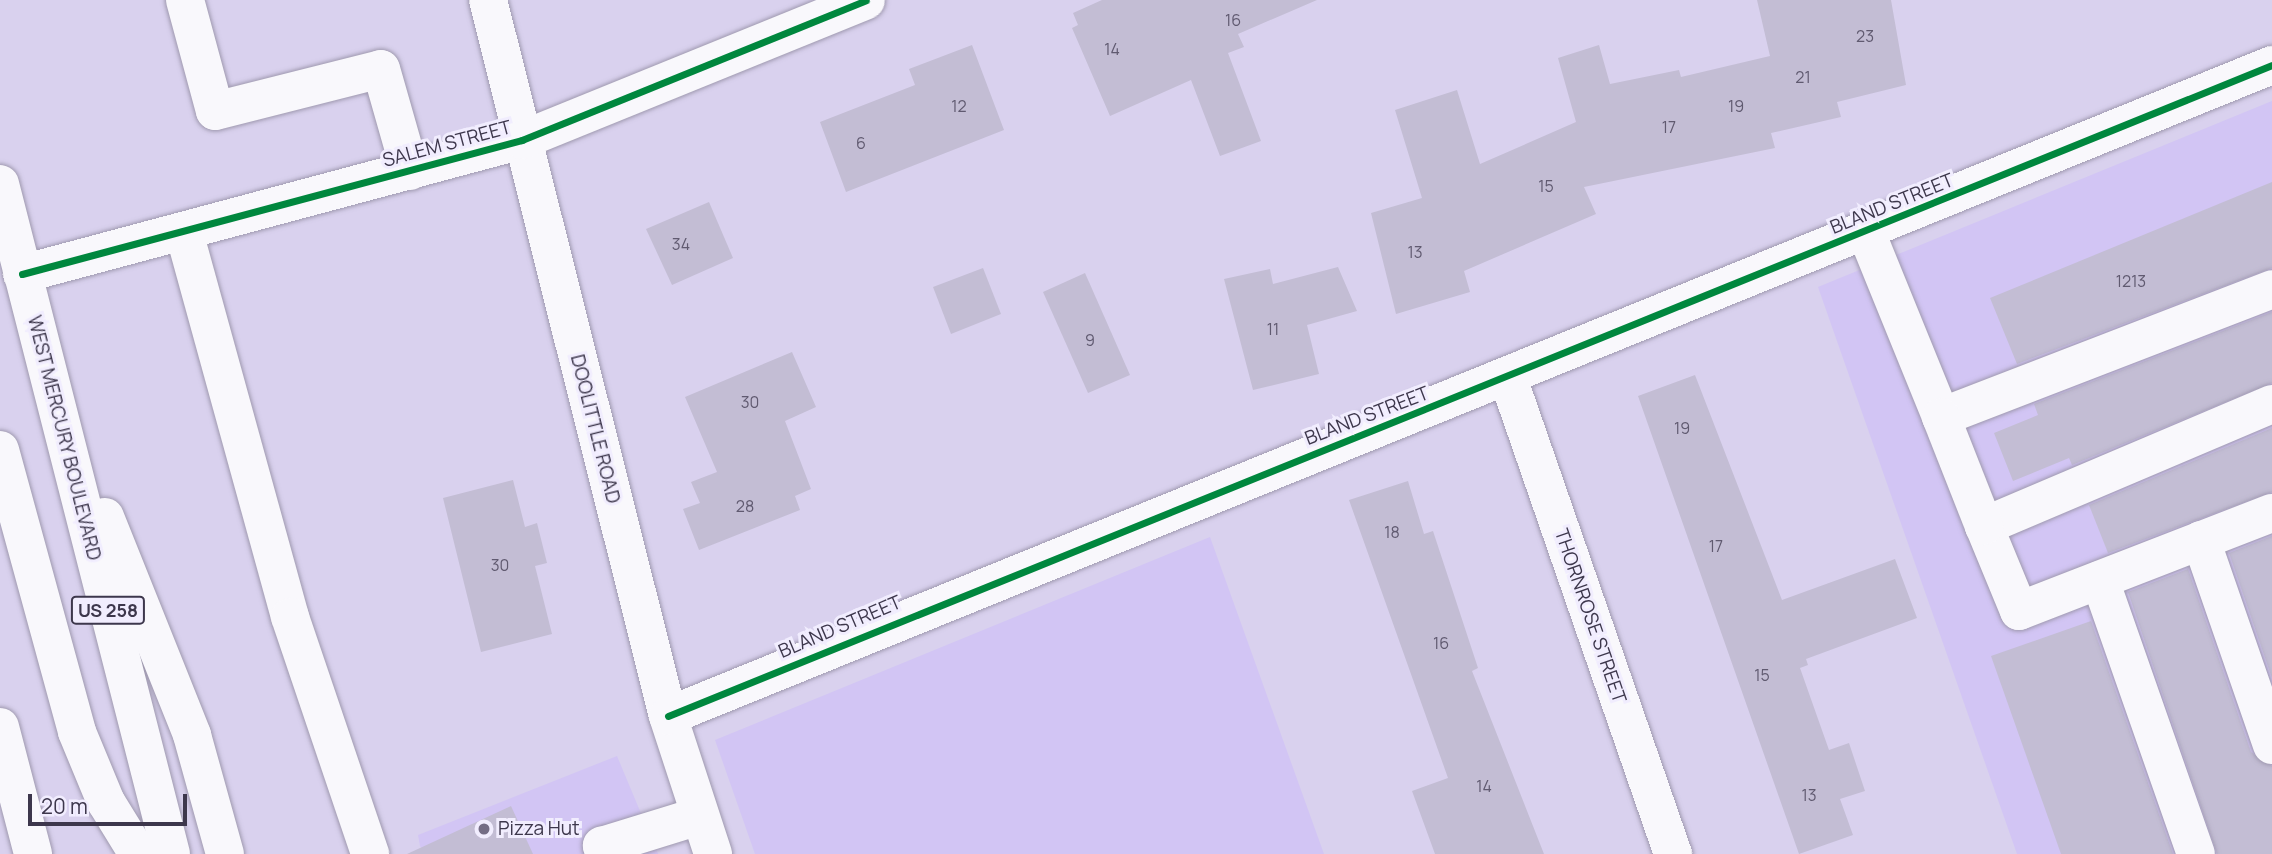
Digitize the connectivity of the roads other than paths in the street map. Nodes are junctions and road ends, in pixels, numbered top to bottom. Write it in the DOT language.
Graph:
graph roads {
  1 [pos="185,0"];
  2 [pos="488,0"];
  3 [pos="866,0"];
  4 [pos="2272,65"];
  5 [pos="522,140"];
  6 [pos="410,171"];
  7 [pos="0,184"];
  8 [pos="184,232"];
  9 [pos="1866,232"];
  10 [pos="11,270"];
  11 [pos="2272,289"];
  12 [pos="45,365"];
  13 [pos="1508,378"];
  14 [pos="2272,404"];
  15 [pos="1941,417"];
  16 [pos="0,450"];
  17 [pos="2272,513"];
  18 [pos="1984,526"];
  19 [pos="2201,540"];
  20 [pos="2100,580"];
  21 [pos="667,716"];
  22 [pos="0,727"];
  23 [pos="2272,745"];
  24 [pos="699,816"];
  25 [pos="33,854"];
  26 [pos="138,854"];
  27 [pos="171,854"];
  28 [pos="225,854"];
  29 [pos="370,854"];
  30 [pos="605,854"];
  31 [pos="712,854"];
  32 [pos="1673,854"];
  33 [pos="2196,854"];
  1 -- 6 [label="street"];
  2 -- 5 [label="street, DOOLITTLE ROAD"];
  3 -- 5 [label="street, SALEM STREET"];
  4 -- 9 [label="street, BLAND STREET"];
  5 -- 6 [label="street, SALEM STREET"];
  5 -- 21 [label="street, DOOLITTLE ROAD"];
  6 -- 8 [label="street, SALEM STREET"];
  7 -- 10 [label="street, WEST MERCURY BOULEVARD / US 258"];
  8 -- 10 [label="street, SALEM STREET"];
  8 -- 29 [label="street"];
  9 -- 13 [label="street, BLAND STREET"];
  9 -- 15 [label="street"];
  10 -- 12 [label="street, WEST MERCURY BOULEVARD / US 258"];
  11 -- 15 [label="street"];
  12 -- 27 [label="street, WEST MERCURY BOULEVARD / US 258"];
  12 -- 28 [label="street"];
  13 -- 21 [label="street, BLAND STREET"];
  13 -- 32 [label="street, THORNROSE STREET"];
  14 -- 18 [label="street"];
  15 -- 18 [label="street"];
  16 -- 26 [label="street"];
  17 -- 19 [label="street"];
  18 -- 20 [label="street"];
  19 -- 20 [label="street"];
  19 -- 23 [label="street"];
  20 -- 33 [label="street"];
  21 -- 24 [label="street, DOOLITTLE ROAD"];
  22 -- 25 [label="street"];
  24 -- 30 [label="street"];
  24 -- 31 [label="street, DOOLITTLE ROAD"];
}
